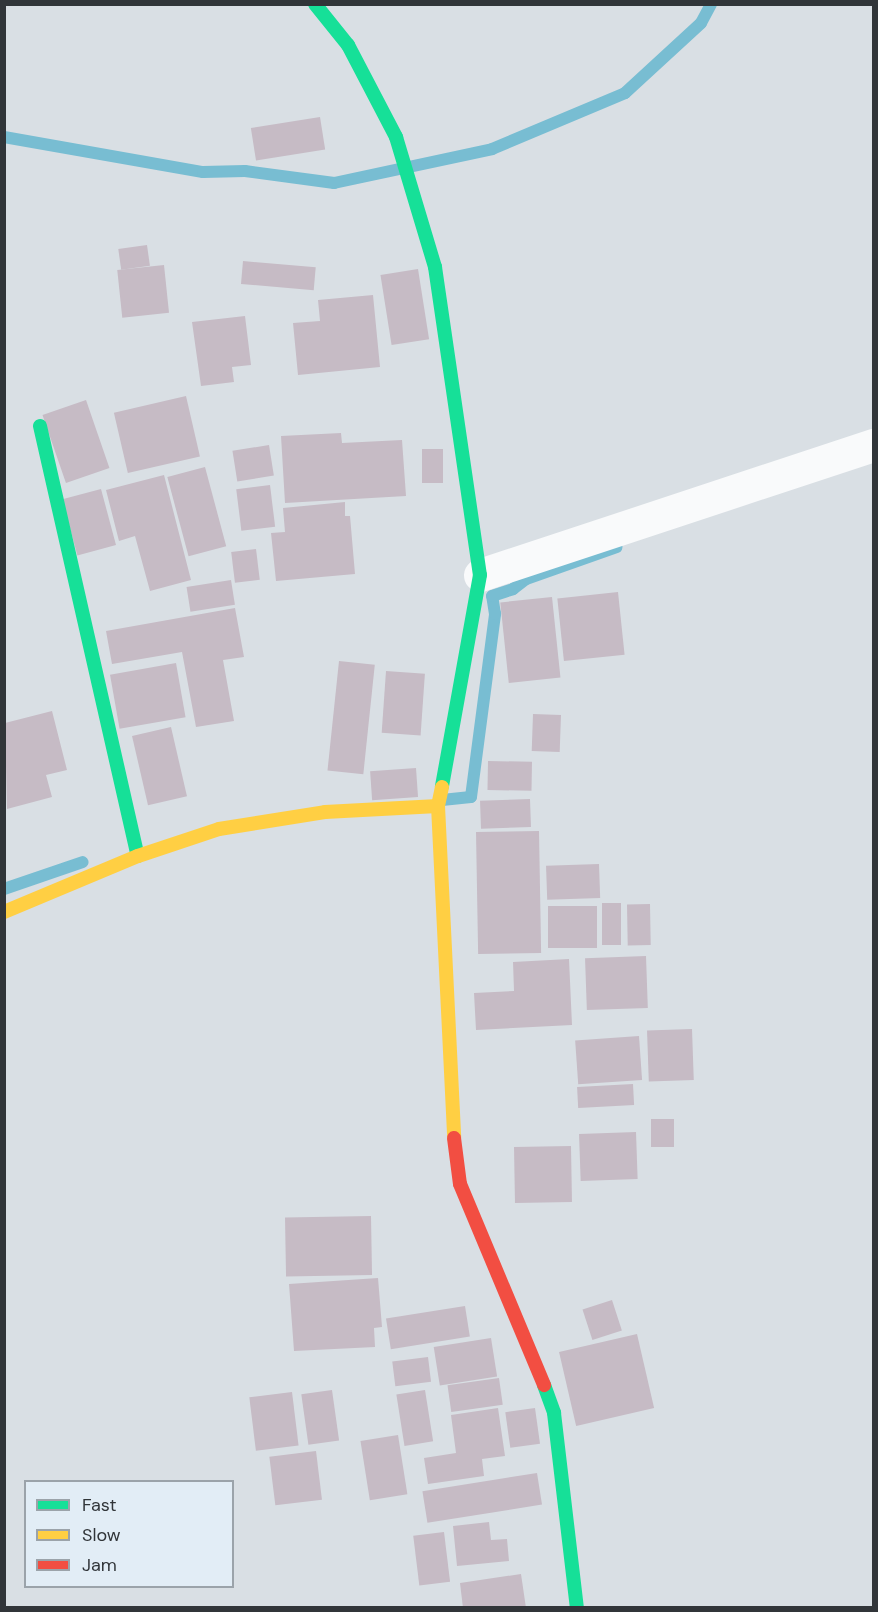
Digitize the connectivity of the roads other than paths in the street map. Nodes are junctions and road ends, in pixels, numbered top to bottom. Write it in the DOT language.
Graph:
graph roads {
  1 [pos="315,4"];
  2 [pos="40,426"];
  3 [pos="873,445"];
  4 [pos="480,575"];
  5 [pos="438,806"];
  6 [pos="138,856"];
  7 [pos="4,912"];
  8 [pos="577,1608"];
  1 -- 4 [label="street"];
  2 -- 6 [label="street"];
  3 -- 4 [label="street"];
  4 -- 5 [label="street"];
  5 -- 6 [label="street"];
  5 -- 8 [label="street"];
  6 -- 7 [label="street"];
}
